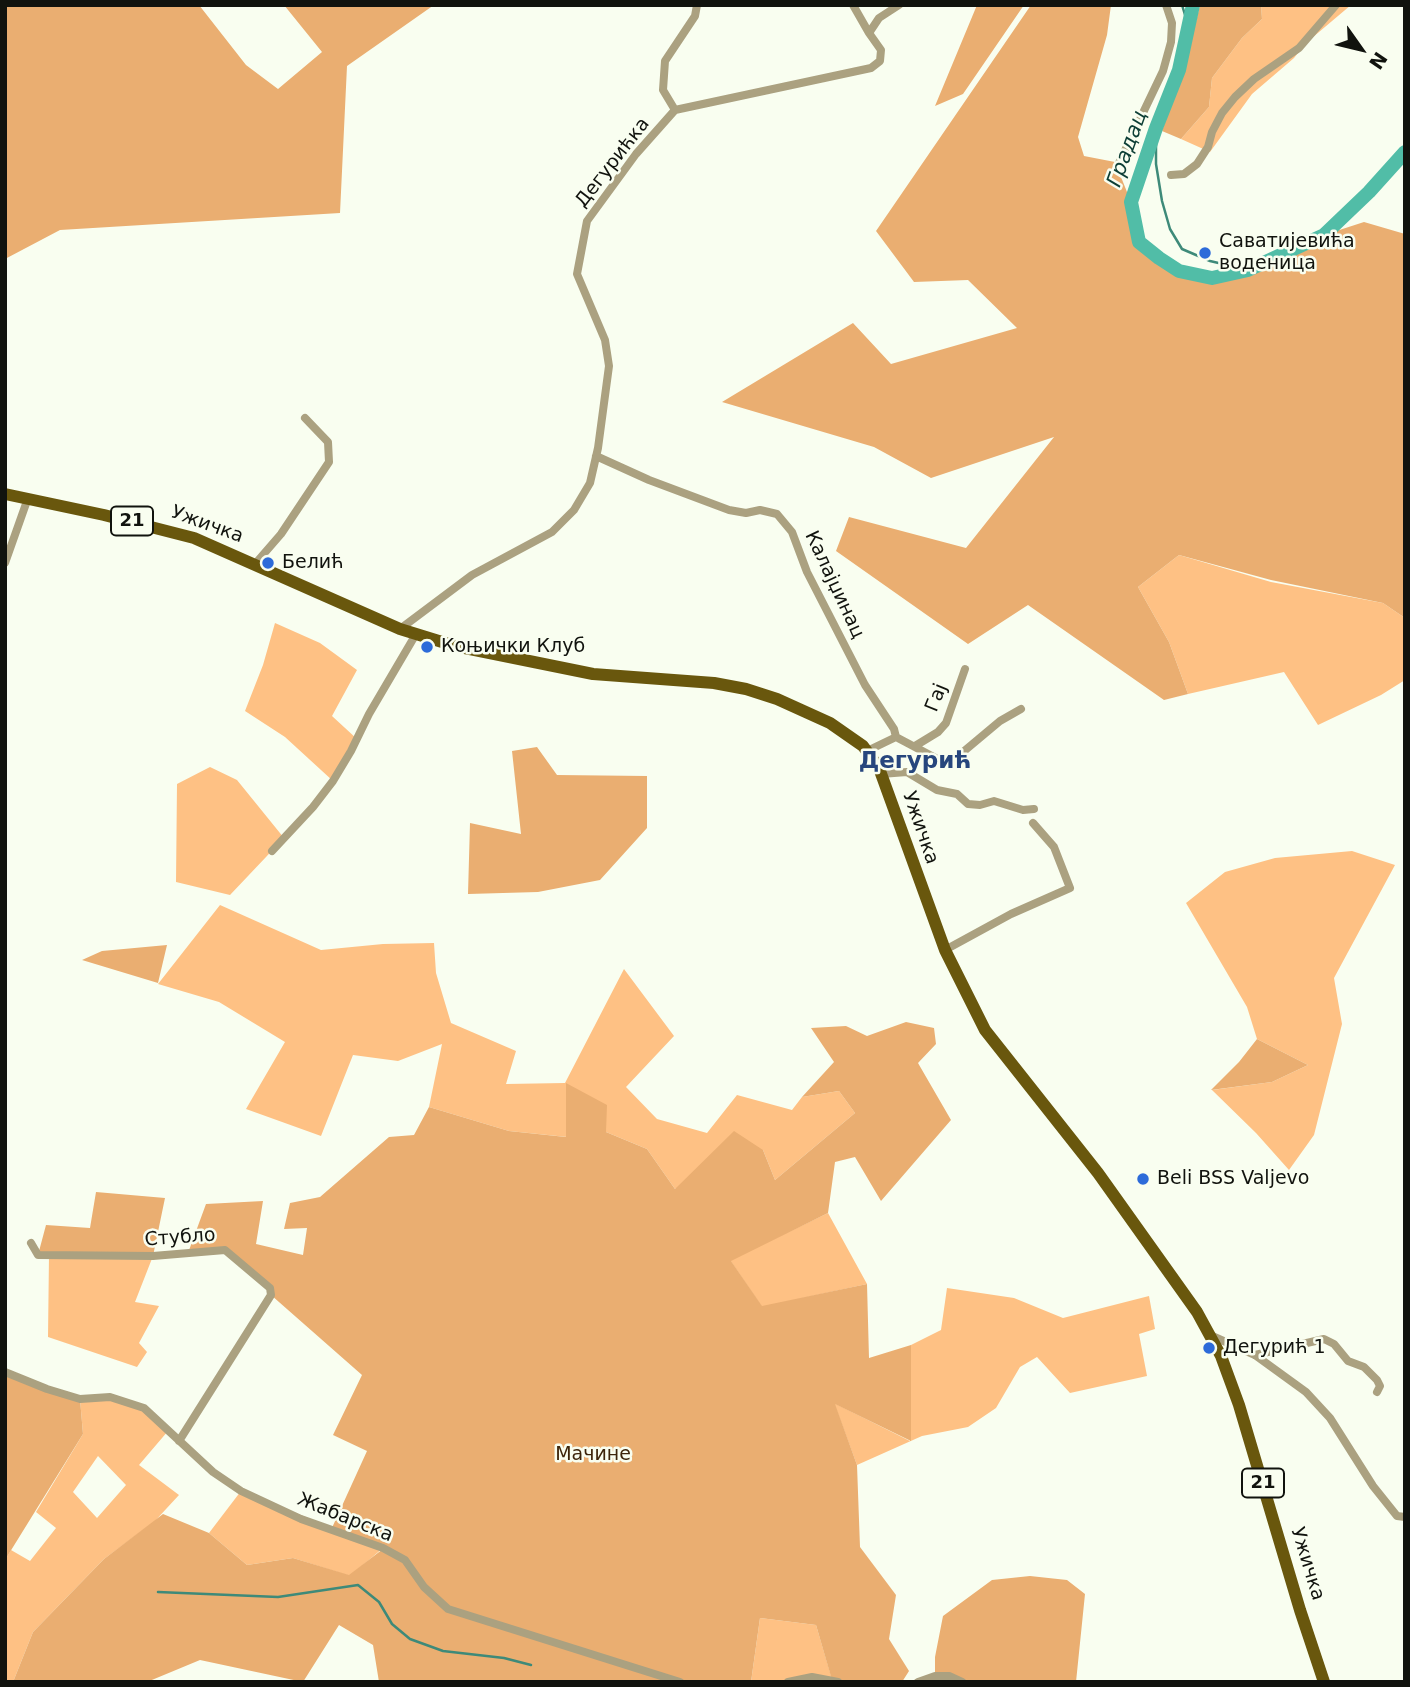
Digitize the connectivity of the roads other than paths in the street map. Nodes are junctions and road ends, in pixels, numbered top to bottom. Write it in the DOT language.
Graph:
graph roads {
  1 [pos="697,5"];
  2 [pos="853,5"];
  3 [pos="899,5"];
  4 [pos="1167,5"];
  5 [pos="1336,5"];
  6 [pos="869,33"];
  7 [pos="676,110"];
  8 [pos="1119,163"];
  9 [pos="1171,175"];
  10 [pos="304,418"];
  11 [pos="596,456"];
  12 [pos="5,494"];
  13 [pos="28,498"];
  14 [pos="5,563"];
  15 [pos="255,564"];
  16 [pos="401,629"];
  17 [pos="416,635"];
  18 [pos="965,669"];
  19 [pos="1021,709"];
  20 [pos="896,737"];
  21 [pos="915,746"];
  22 [pos="867,751"];
  23 [pos="881,774"];
  24 [pos="1034,809"];
  25 [pos="1033,823"];
  26 [pos="272,851"];
  27 [pos="944,950"];
  28 [pos="31,1243"];
  29 [pos="1210,1335"];
  30 [pos="1255,1355"];
  31 [pos="5,1372"];
  32 [pos="1377,1392"];
  33 [pos="179,1441"];
  34 [pos="1405,1517"];
  35 [pos="680,1682"];
  36 [pos="788,1682"];
  37 [pos="838,1682"];
  38 [pos="918,1682"];
  39 [pos="962,1682"];
  40 [pos="1324,1682"];
  1 -- 7 [label="street"];
  2 -- 6 [label="street"];
  3 -- 6 [label="street"];
  4 -- 8 [label="street"];
  5 -- 9 [label="street"];
  6 -- 7 [label="street, Дегурићка"];
  7 -- 11 [label="street, Дегурићка"];
  10 -- 15 [label="street"];
  11 -- 16 [label="street, Дегурићка"];
  11 -- 20 [label="street, Калајџинац"];
  12 -- 13 [label="main road, Ужичка / 21"];
  13 -- 14 [label="street"];
  13 -- 15 [label="main road, Ужичка / 21"];
  15 -- 16 [label="main road, Ужичка / 21"];
  16 -- 17 [label="main road, Ужичка / 21"];
  17 -- 22 [label="main road, Ужичка / 21"];
  17 -- 26 [label="street"];
  18 -- 21 [label="street, Гај"];
  19 -- 21 [label="street"];
  20 -- 21 [label="street"];
  20 -- 22 [label="street"];
  22 -- 23 [label="main road, Ужичка / 21"];
  23 -- 24 [label="street"];
  23 -- 27 [label="main road, Ужичка / 21"];
  25 -- 27 [label="street"];
  27 -- 29 [label="main road, Ужичка / 21"];
  28 -- 33 [label="street, Стубло"];
  29 -- 30 [label="street"];
  29 -- 40 [label="main road, Ужичка / 21"];
  30 -- 32 [label="street"];
  30 -- 34 [label="street"];
  31 -- 33 [label="street, Жабарска"];
  33 -- 35 [label="street, Жабарска"];
  36 -- 37 [label="street"];
  38 -- 39 [label="street"];
}
